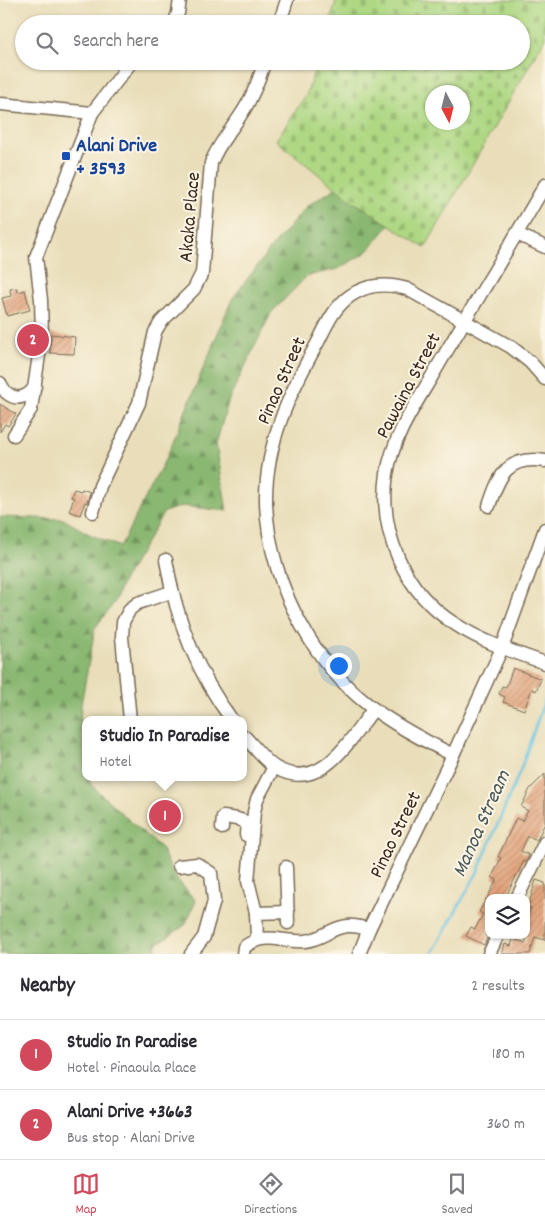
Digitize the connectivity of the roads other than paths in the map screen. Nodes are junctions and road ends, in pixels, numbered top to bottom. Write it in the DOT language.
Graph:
graph roads {
  1 [pos="180,0"];
  2 [pos="287,0"];
  3 [pos="177,15"];
  4 [pos="282,15"];
  5 [pos="125,70"];
  6 [pos="263,70"];
  7 [pos="1,104"];
  8 [pos="92,113"];
  9 [pos="545,185"];
  10 [pos="517,234"];
  11 [pos="545,247"];
  12 [pos="464,320"];
  13 [pos="545,379"];
  14 [pos="0,383"];
  15 [pos="35,386"];
  16 [pos="14,435"];
  17 [pos="545,461"];
  18 [pos="489,506"];
  19 [pos="93,512"];
  20 [pos="545,529"];
  21 [pos="166,560"];
  22 [pos="171,592"];
  23 [pos="502,648"];
  24 [pos="545,663"];
  25 [pos="373,710"];
  26 [pos="130,716"];
  27 [pos="229,716"];
  28 [pos="247,739"];
  29 [pos="453,755"];
  30 [pos="274,767"];
  31 [pos="222,828"];
  32 [pos="545,842"];
  33 [pos="179,866"];
  34 [pos="248,868"];
  35 [pos="286,868"];
  36 [pos="519,894"];
  37 [pos="256,913"];
  38 [pos="369,929"];
  39 [pos="496,939"];
  40 [pos="257,940"];
  41 [pos="192,954"];
  42 [pos="243,954"];
  43 [pos="359,954"];
  44 [pos="489,954"];
  1 -- 3 [label="street"];
  2 -- 4 [label="street"];
  5 -- 8 [label="street"];
  6 -- 19 [label="street, Akaka Place"];
  7 -- 8 [label="street"];
  8 -- 15 [label="street"];
  9 -- 10 [label="street, Pawaina Street"];
  10 -- 11 [label="street"];
  10 -- 12 [label="street, Pawaina Street"];
  12 -- 13 [label="street, Pinao Street"];
  12 -- 23 [label="street, Pawaina Street"];
  12 -- 25 [label="street, Pinao Street"];
  14 -- 15 [label="street"];
  15 -- 16 [label="street"];
  17 -- 18 [label="street"];
  20 -- 23 [label="street, Pinao Street"];
  21 -- 22 [label="street"];
  22 -- 26 [label="street"];
  22 -- 27 [label="street"];
  23 -- 24 [label="street, Pawaina Street"];
  23 -- 29 [label="street, Pinao Street"];
  25 -- 29 [label="street, Pinao Street"];
  25 -- 30 [label="street"];
  28 -- 30 [label="street"];
  29 -- 38 [label="street, Pinao Street"];
  30 -- 34 [label="street"];
  31 -- 34 [label="street"];
  32 -- 36 [label="street"];
  33 -- 41 [label="street"];
  34 -- 37 [label="street"];
  35 -- 37 [label="street"];
  37 -- 40 [label="street"];
  38 -- 40 [label="street"];
  38 -- 43 [label="street, Pinao Street"];
  39 -- 44 [label="street"];
  40 -- 42 [label="street"];
}
